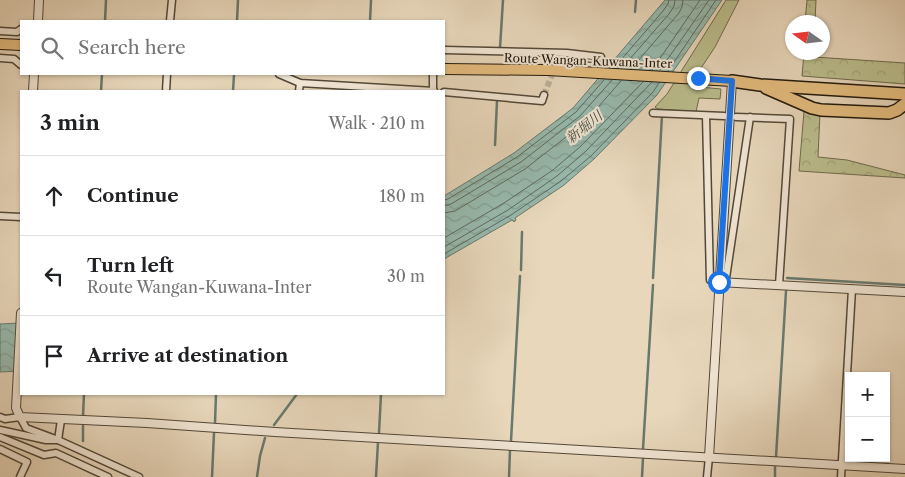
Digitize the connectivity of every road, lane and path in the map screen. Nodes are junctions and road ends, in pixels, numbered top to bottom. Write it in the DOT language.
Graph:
graph roads {
  1 [pos="39,0"];
  2 [pos="172,0"];
  3 [pos="38,20"];
  4 [pos="170,20"];
  5 [pos="20,30"];
  6 [pos="0,31"];
  7 [pos="0,44"];
  8 [pos="20,46"];
  9 [pos="445,50"];
  10 [pos="601,56"];
  11 [pos="0,58"];
  12 [pos="20,64"];
  13 [pos="445,69"];
  14 [pos="34,75"];
  15 [pos="168,75"];
  16 [pos="281,75"];
  17 [pos="433,75"];
  18 [pos="732,81"];
  19 [pos="300,83"];
  20 [pos="760,85"];
  21 [pos="33,90"];
  22 [pos="166,90"];
  23 [pos="299,90"];
  24 [pos="416,90"];
  25 [pos="433,90"];
  26 [pos="445,92"];
  27 [pos="905,93"];
  28 [pos="544,95"];
  29 [pos="905,103"];
  30 [pos="653,113"];
  31 [pos="706,116"];
  32 [pos="724,116"];
  33 [pos="736,116"];
  34 [pos="750,117"];
  35 [pos="0,216"];
  36 [pos="20,217"];
  37 [pos="719,282"];
  38 [pos="779,285"];
  39 [pos="852,289"];
  40 [pos="905,292"];
  41 [pos="20,331"];
  42 [pos="0,417"];
  43 [pos="20,417"];
  44 [pos="61,420"];
  45 [pos="0,430"];
  46 [pos="0,437"];
  47 [pos="58,440"];
  48 [pos="0,449"];
  49 [pos="708,457"];
  50 [pos="842,466"];
  51 [pos="905,469"];
  52 [pos="20,477"];
  53 [pos="108,477"];
  54 [pos="139,477"];
  55 [pos="707,477"];
  56 [pos="841,477"];
  1 -- 3 [label="street"];
  2 -- 4 [label="street"];
  5 -- 6 [label="street"];
  7 -- 8 [label="main road"];
  9 -- 10 [label="street"];
  11 -- 12 [label="street"];
  13 -- 18 [label="main road, Route Wangan-Kuwana-Inter"];
  14 -- 21 [label="street"];
  15 -- 22 [label="street"];
  16 -- 19 [label="street"];
  17 -- 25 [label="street"];
  18 -- 20 [label="highway"];
  18 -- 37 [label="street"];
  19 -- 23 [label="street"];
  19 -- 24 [label="street"];
  20 -- 27 [label="highway"];
  20 -- 29 [label="highway"];
  26 -- 28 [label="street"];
  30 -- 31 [label="street"];
  31 -- 32 [label="street"];
  31 -- 37 [label="street"];
  33 -- 34 [label="street"];
  34 -- 37 [label="street"];
  34 -- 38 [label="street"];
  35 -- 36 [label="street"];
  37 -- 38 [label="street"];
  37 -- 49 [label="street"];
  38 -- 39 [label="street"];
  39 -- 40 [label="street"];
  39 -- 50 [label="street"];
  41 -- 43 [label="street"];
  42 -- 43 [label="street"];
  43 -- 44 [label="street"];
  43 -- 47 [label="street"];
  44 -- 47 [label="street"];
  44 -- 49 [label="street"];
  45 -- 47 [label="street"];
  46 -- 53 [label="street"];
  47 -- 54 [label="street"];
  48 -- 52 [label="street"];
  49 -- 50 [label="street"];
  49 -- 55 [label="street"];
  50 -- 51 [label="street"];
  50 -- 56 [label="street"];
}
